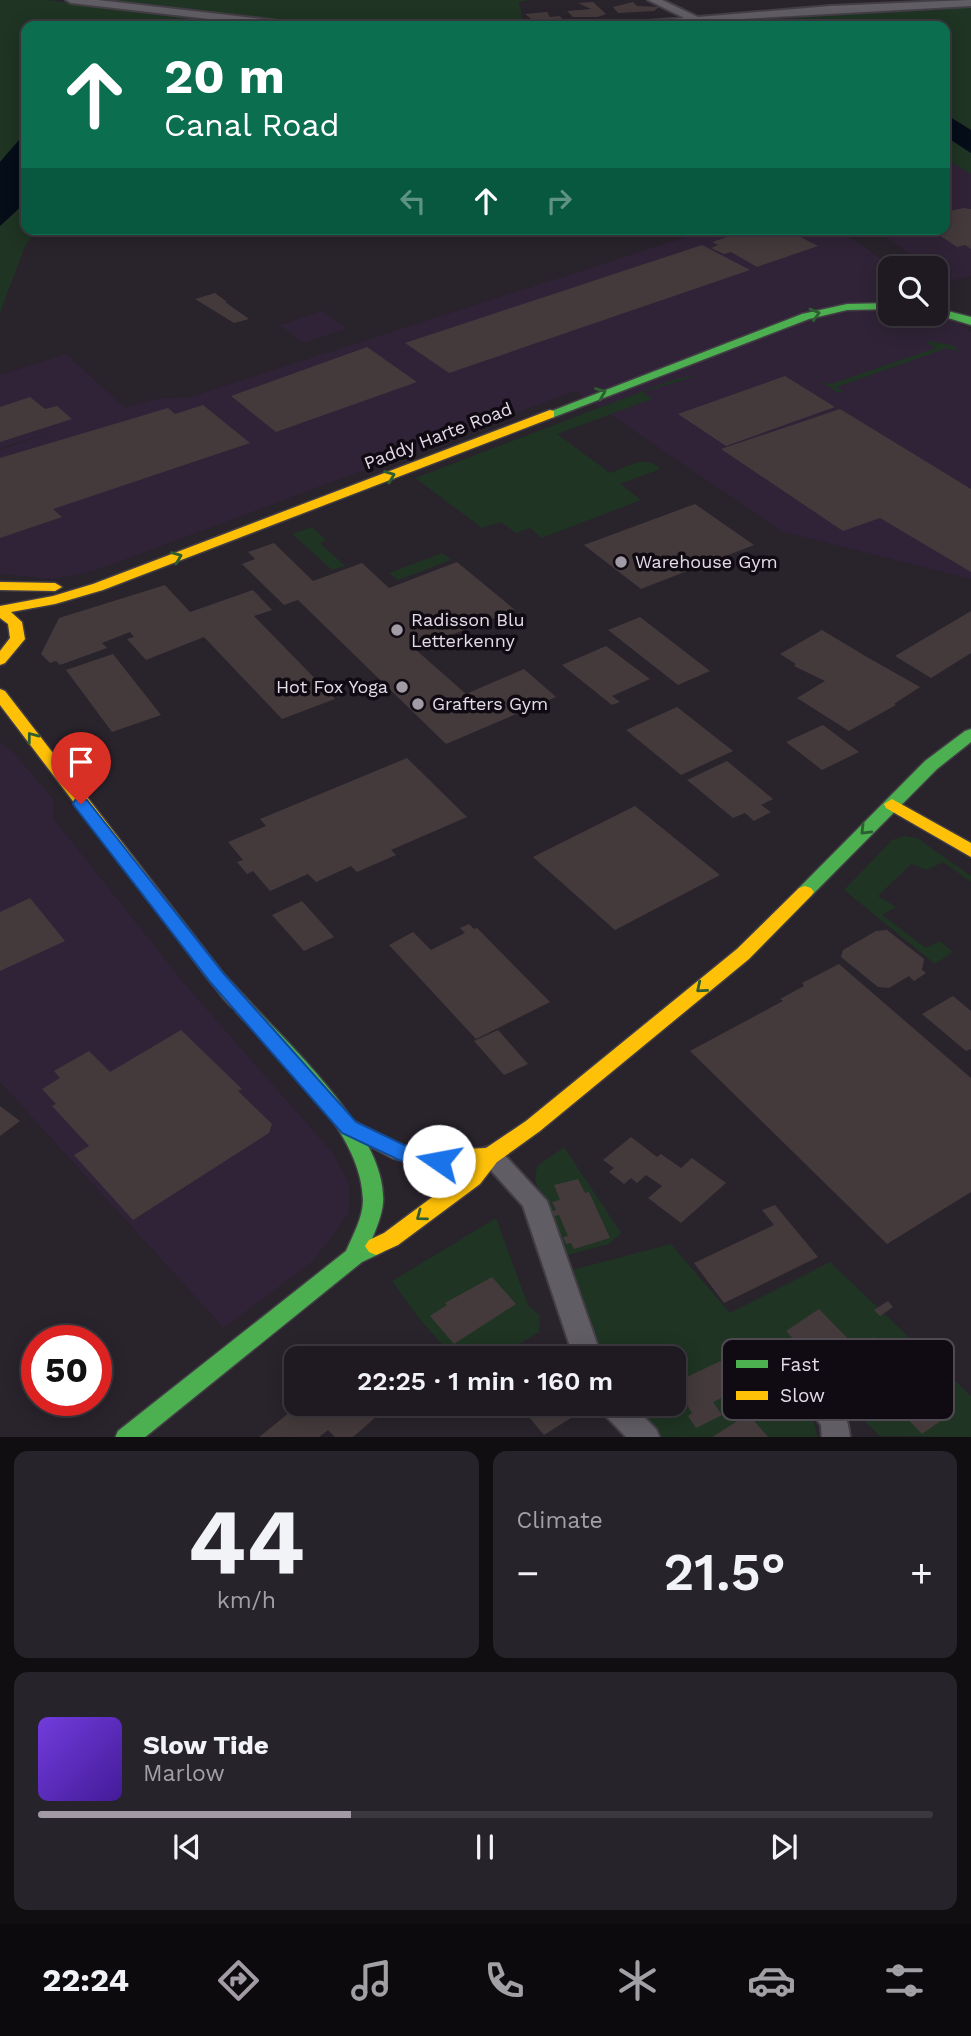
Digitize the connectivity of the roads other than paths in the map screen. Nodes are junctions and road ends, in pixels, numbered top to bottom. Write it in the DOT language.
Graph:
graph roads {
  1 [pos="71,0"];
  2 [pos="653,0"];
  3 [pos="888,3"];
  4 [pos="971,3"];
  5 [pos="696,19"];
  6 [pos="253,21"];
  7 [pos="675,21"];
  8 [pos="878,306"];
  9 [pos="948,314"];
  10 [pos="971,321"];
  11 [pos="113,581"];
  12 [pos="0,586"];
  13 [pos="0,611"];
  14 [pos="0,660"];
  15 [pos="0,694"];
  16 [pos="971,734"];
  17 [pos="892,804"];
  18 [pos="971,851"];
  19 [pos="349,1127"];
  20 [pos="490,1156"];
  21 [pos="355,1256"];
  22 [pos="584,1346"];
  23 [pos="625,1416"];
  24 [pos="833,1420"];
  25 [pos="125,1437"];
  26 [pos="646,1437"];
  27 [pos="836,1437"];
  1 -- 6 [label="street"];
  2 -- 5 [label="street"];
  3 -- 4 [label="street"];
  3 -- 5 [label="street"];
  5 -- 7 [label="street"];
  11 -- 8 [label="main road, Paddy Harte Road, one-way"];
  9 -- 10 [label="main road"];
  11 -- 12 [label="main road"];
  11 -- 13 [label="main road, Paddy Harte Road"];
  13 -- 14 [label="main road"];
  19 -- 15 [label="main road, one-way"];
  16 -- 17 [label="main road"];
  17 -- 18 [label="main road"];
  17 -- 20 [label="main road, one-way"];
  19 -- 20 [label="main road"];
  19 -- 21 [label="main road"];
  20 -- 21 [label="main road, one-way"];
  20 -- 22 [label="street"];
  21 -- 25 [label="main road"];
  23 -- 26 [label="street"];
  24 -- 27 [label="street"];
}
